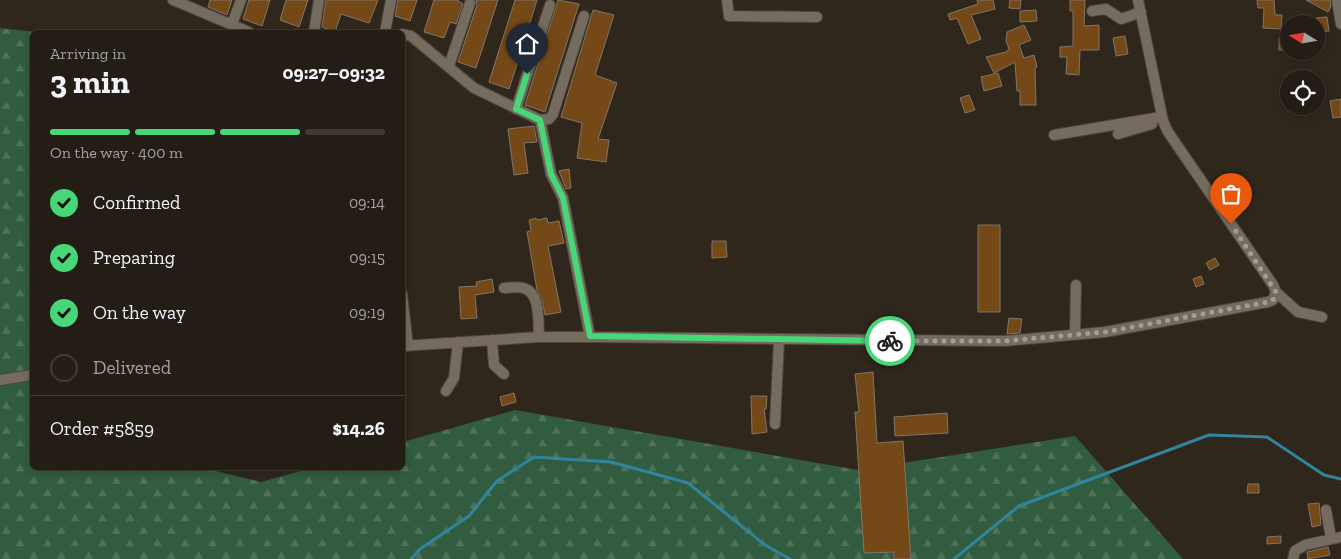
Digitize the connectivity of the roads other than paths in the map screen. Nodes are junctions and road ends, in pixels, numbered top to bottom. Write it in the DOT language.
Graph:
graph roads {
  1 [pos="173,0"];
  2 [pos="241,0"];
  3 [pos="319,0"];
  4 [pos="391,0"];
  5 [pos="728,0"];
  6 [pos="1138,0"];
  7 [pos="1337,0"];
  8 [pos="470,3"];
  9 [pos="550,5"];
  10 [pos="1092,11"];
  11 [pos="1141,12"];
  12 [pos="584,16"];
  13 [pos="817,16"];
  14 [pos="232,24"];
  15 [pos="1341,24"];
  16 [pos="245,30"];
  17 [pos="314,30"];
  18 [pos="385,30"];
  19 [pos="405,35"];
  20 [pos="448,66"];
  21 [pos="516,109"];
  22 [pos="1162,119"];
  23 [pos="540,120"];
  24 [pos="1118,134"];
  25 [pos="1054,136"];
  26 [pos="1076,285"];
  27 [pos="504,288"];
  28 [pos="1276,292"];
  29 [pos="1322,317"];
  30 [pos="1075,334"];
  31 [pos="590,336"];
  32 [pos="539,337"];
  33 [pos="492,340"];
  34 [pos="779,340"];
  35 [pos="458,342"];
  36 [pos="405,346"];
  37 [pos="504,374"];
  38 [pos="30,375"];
  39 [pos="0,380"];
  40 [pos="446,391"];
  41 [pos="775,424"];
  42 [pos="1326,510"];
  43 [pos="1336,538"];
  44 [pos="1293,559"];
  1 -- 14 [label="street"];
  2 -- 14 [label="street"];
  3 -- 17 [label="street"];
  4 -- 18 [label="street"];
  5 -- 13 [label="street"];
  6 -- 11 [label="street"];
  7 -- 15 [label="street"];
  8 -- 20 [label="street"];
  9 -- 21 [label="street"];
  10 -- 11 [label="street"];
  11 -- 22 [label="street"];
  12 -- 23 [label="street"];
  14 -- 16 [label="street"];
  19 -- 20 [label="street"];
  20 -- 21 [label="street"];
  21 -- 23 [label="street"];
  22 -- 24 [label="street"];
  22 -- 25 [label="street"];
  22 -- 28 [label="street"];
  23 -- 31 [label="street"];
  26 -- 30 [label="street"];
  27 -- 32 [label="street"];
  28 -- 29 [label="street"];
  28 -- 30 [label="street"];
  30 -- 34 [label="street"];
  31 -- 32 [label="street"];
  31 -- 34 [label="street"];
  32 -- 33 [label="street"];
  33 -- 35 [label="street"];
  33 -- 37 [label="street"];
  34 -- 41 [label="street"];
  35 -- 36 [label="street"];
  35 -- 40 [label="street"];
  38 -- 39 [label="street"];
  42 -- 43 [label="street"];
  43 -- 44 [label="street"];
}
